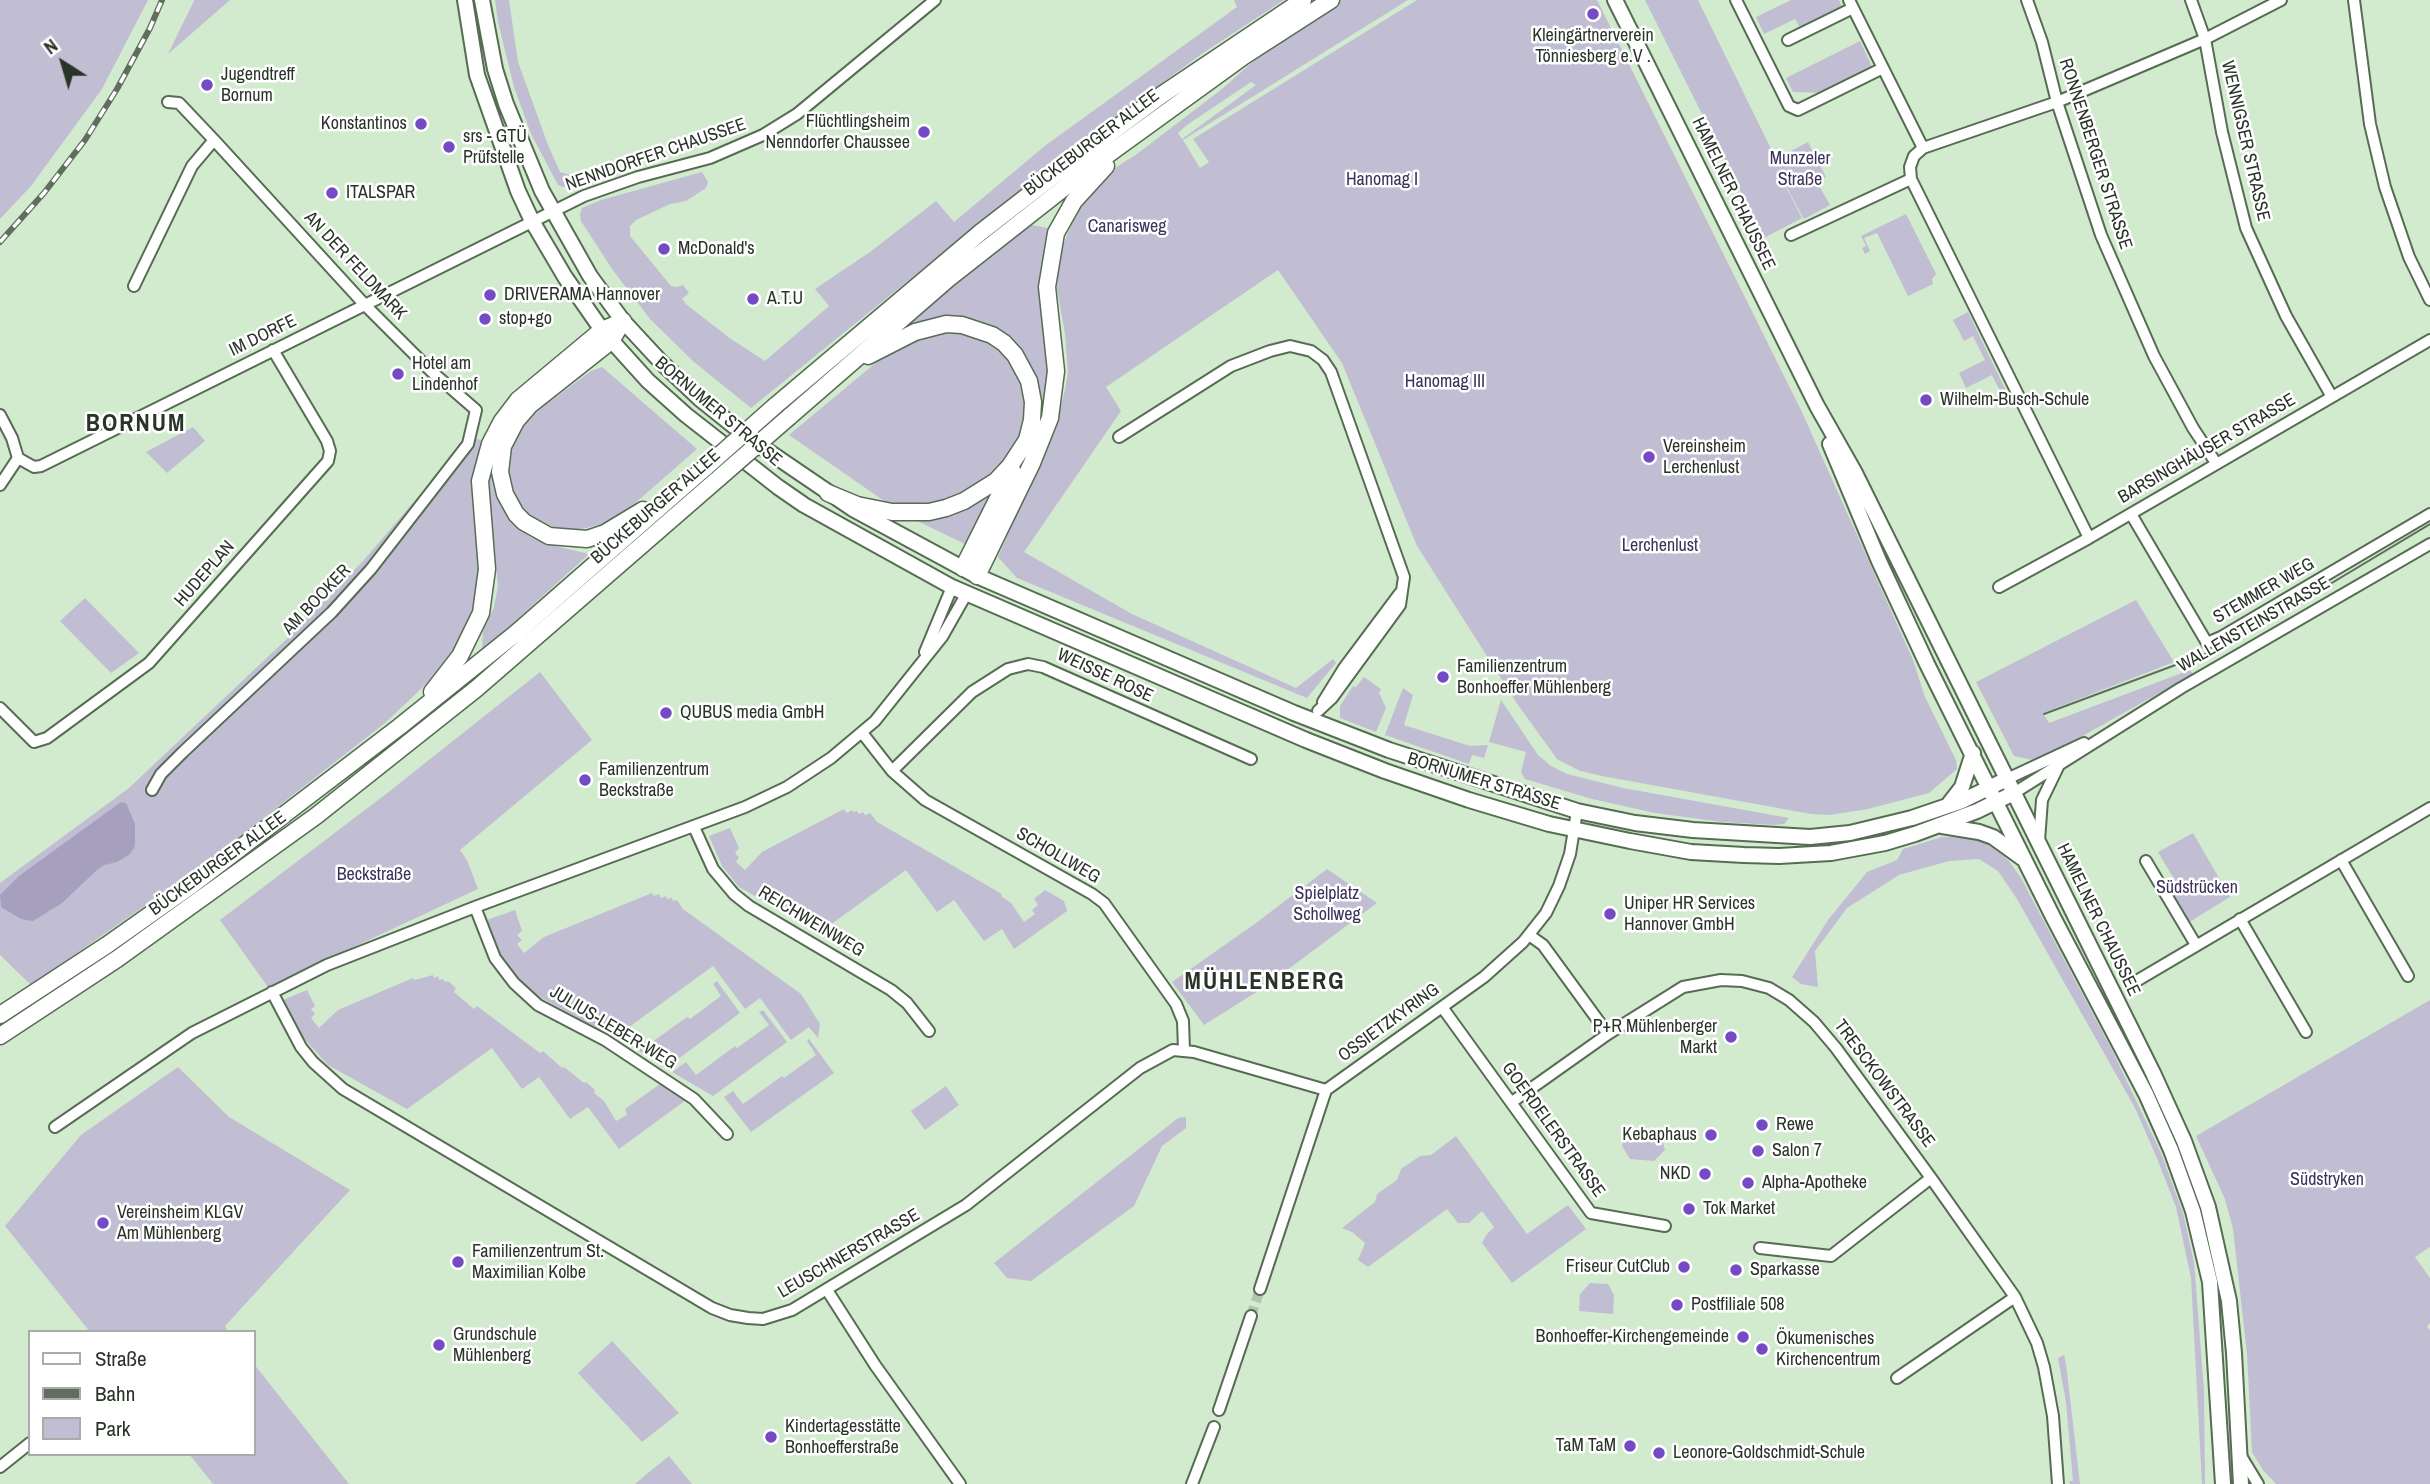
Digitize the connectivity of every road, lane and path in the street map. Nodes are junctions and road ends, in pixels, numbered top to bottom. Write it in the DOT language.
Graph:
graph roads {
  1 [pos="465,0"];
  2 [pos="482,0"];
  3 [pos="935,0"];
  4 [pos="1303,0"];
  5 [pos="1331,0"];
  6 [pos="1615,0"];
  7 [pos="1736,0"];
  8 [pos="2027,0"];
  9 [pos="2191,0"];
  10 [pos="2281,0"];
  11 [pos="2354,0"];
  12 [pos="1851,4"];
  13 [pos="2205,39"];
  14 [pos="1788,40"];
  15 [pos="1244,56"];
  16 [pos="1883,68"];
  17 [pos="168,102"];
  18 [pos="2057,102"];
  19 [pos="214,140"];
  20 [pos="1923,149"];
  21 [pos="1911,179"];
  22 [pos="552,211"];
  23 [pos="532,221"];
  24 [pos="1791,234"];
  25 [pos="134,286"];
  26 [pos="2430,300"];
  27 [pos="365,305"];
  28 [pos="623,321"];
  29 [pos="607,336"];
  30 [pos="2430,340"];
  31 [pos="273,350"];
  32 [pos="2332,397"];
  33 [pos="1817,406"];
  34 [pos="476,410"];
  35 [pos="0,415"];
  36 [pos="789,417"];
  37 [pos="1119,437"];
  38 [pos="1027,440"];
  39 [pos="18,458"];
  40 [pos="2216,463"];
  41 [pos="706,467"];
  42 [pos="0,485"];
  43 [pos="828,493"];
  44 [pos="2131,514"];
  45 [pos="2430,514"];
  46 [pos="2089,538"];
  47 [pos="2430,544"];
  48 [pos="970,572"];
  49 [pos="952,587"];
  50 [pos="1999,587"];
  51 [pos="967,593"];
  52 [pos="921,664"];
  53 [pos="0,708"];
  54 [pos="1317,716"];
  55 [pos="399,727"];
  56 [pos="863,734"];
  57 [pos="2097,739"];
  58 [pos="1306,740"];
  59 [pos="1973,753"];
  60 [pos="1251,759"];
  61 [pos="2060,764"];
  62 [pos="892,771"];
  63 [pos="2007,779"];
  64 [pos="1990,788"];
  65 [pos="152,790"];
  66 [pos="2014,793"];
  67 [pos="1997,802"];
  68 [pos="2430,807"];
  69 [pos="1945,808"];
  70 [pos="1577,811"];
  71 [pos="1940,826"];
  72 [pos="694,827"];
  73 [pos="1574,828"];
  74 [pos="2039,843"];
  75 [pos="2025,860"];
  76 [pos="2341,860"];
  77 [pos="2146,861"];
  78 [pos="475,907"];
  79 [pos="2241,919"];
  80 [pos="1529,935"];
  81 [pos="2196,945"];
  82 [pos="2408,976"];
  83 [pos="2133,983"];
  84 [pos="272,992"];
  85 [pos="1442,1007"];
  86 [pos="0,1015"];
  87 [pos="929,1031"];
  88 [pos="2306,1032"];
  89 [pos="1608,1034"];
  90 [pos="0,1036"];
  91 [pos="1184,1049"];
  92 [pos="1326,1090"];
  93 [pos="1512,1102"];
  94 [pos="55,1127"];
  95 [pos="727,1134"];
  96 [pos="1931,1178"];
  97 [pos="1665,1226"];
  98 [pos="1760,1248"];
  99 [pos="1260,1289"];
  100 [pos="827,1290"];
  101 [pos="2015,1297"];
  102 [pos="1251,1316"];
  103 [pos="1897,1378"];
  104 [pos="1219,1410"];
  105 [pos="1213,1427"];
  106 [pos="28,1445"];
  107 [pos="2240,1453"];
  108 [pos="0,1467"];
  109 [pos="960,1484"];
  110 [pos="1192,1484"];
  111 [pos="2058,1484"];
  112 [pos="2223,1484"];
  113 [pos="2241,1484"];
  114 [pos="2258,1484"];
  1 -- 23 [label="main road, BORNUMER STRASSE"];
  2 -- 22 [label="main road, BORNUMER STRASSE"];
  3 -- 22 [label="street, NENNDORFER CHAUSSEE"];
  4 -- 41 [label="highway, BÜCKEBURGER ALLEE, bridge"];
  5 -- 15 [label="highway, BÜCKEBURGER ALLEE"];
  6 -- 33 [label="main road, HAMELNER CHAUSSEE"];
  7 -- 16 [label="street"];
  8 -- 18 [label="street, RONNENBERGER STRASSE"];
  9 -- 13 [label="street, WENNIGSER STRASSE"];
  10 -- 13 [label="street"];
  11 -- 26 [label="street"];
  12 -- 14 [label="street"];
  12 -- 16 [label="street"];
  13 -- 18 [label="street"];
  13 -- 32 [label="street, WENNIGSER STRASSE"];
  15 -- 36 [label="highway, BÜCKEBURGER ALLEE"];
  15 -- 48 [label="highway"];
  16 -- 20 [label="street"];
  17 -- 19 [label="street, AN DER FELDMARK"];
  18 -- 20 [label="street"];
  18 -- 40 [label="street, RONNENBERGER STRASSE"];
  19 -- 25 [label="street"];
  19 -- 27 [label="street, AN DER FELDMARK"];
  20 -- 21 [label="street"];
  21 -- 24 [label="street"];
  21 -- 46 [label="street"];
  22 -- 23 [label="street, IM DORFE"];
  22 -- 28 [label="main road, BORNUMER STRASSE"];
  23 -- 27 [label="street, IM DORFE"];
  23 -- 29 [label="main road, BORNUMER STRASSE"];
  27 -- 31 [label="street, IM DORFE"];
  27 -- 34 [label="street, AN DER FELDMARK"];
  28 -- 29 [label="highway"];
  28 -- 43 [label="main road, BORNUMER STRASSE"];
  29 -- 41 [label="highway"];
  29 -- 49 [label="main road, BORNUMER STRASSE"];
  29 -- 55 [label="highway"];
  30 -- 32 [label="street, BARSINGHÄUSER STRASSE"];
  31 -- 39 [label="street, IM DORFE"];
  31 -- 53 [label="street, HUDEPLAN"];
  32 -- 40 [label="street, BARSINGHÄUSER STRASSE"];
  33 -- 59 [label="main road, HAMELNER CHAUSSEE"];
  33 -- 63 [label="main road, HAMELNER CHAUSSEE"];
  34 -- 65 [label="street, AM BOOKER"];
  35 -- 39 [label="street"];
  36 -- 38 [label="highway"];
  36 -- 90 [label="highway, BÜCKEBURGER ALLEE, bridge"];
  37 -- 54 [label="street"];
  38 -- 43 [label="highway"];
  38 -- 48 [label="highway"];
  39 -- 42 [label="street"];
  40 -- 44 [label="street, BARSINGHÄUSER STRASSE"];
  41 -- 55 [label="highway, BÜCKEBURGER ALLEE"];
  43 -- 48 [label="main road, BORNUMER STRASSE"];
  44 -- 45 [label="street, STEMMER WEG"];
  44 -- 46 [label="street, BARSINGHÄUSER STRASSE"];
  46 -- 50 [label="street, BARSINGHÄUSER STRASSE"];
  47 -- 57 [label="street, WALLENSTEINSTRASSE"];
  48 -- 49 [label="main road"];
  48 -- 51 [label="main road"];
  48 -- 54 [label="main road, BORNUMER STRASSE"];
  49 -- 51 [label="main road, BORNUMER STRASSE"];
  49 -- 52 [label="street"];
  51 -- 52 [label="street"];
  51 -- 58 [label="main road, BORNUMER STRASSE"];
  52 -- 56 [label="street"];
  54 -- 58 [label="street"];
  54 -- 70 [label="main road, BORNUMER STRASSE"];
  55 -- 86 [label="highway, BÜCKEBURGER ALLEE"];
  56 -- 62 [label="street, SCHOLLWEG"];
  56 -- 72 [label="street"];
  57 -- 61 [label="street, WALLENSTEINSTRASSE"];
  57 -- 63 [label="street, WALLENSTEINSTRASSE"];
  58 -- 73 [label="main road, BORNUMER STRASSE"];
  59 -- 64 [label="main road, HAMELNER CHAUSSEE"];
  59 -- 69 [label="main road"];
  60 -- 62 [label="street, WEISSE ROSE"];
  61 -- 66 [label="street, WALLENSTEINSTRASSE"];
  61 -- 74 [label="street"];
  62 -- 91 [label="street, SCHOLLWEG"];
  63 -- 64 [label="main road, BORNUMER STRASSE"];
  63 -- 66 [label="main road, HAMELNER CHAUSSEE"];
  64 -- 67 [label="main road, HAMELNER CHAUSSEE"];
  64 -- 69 [label="main road, BORNUMER STRASSE"];
  66 -- 67 [label="main road, BORNUMER STRASSE"];
  66 -- 74 [label="main road, HAMELNER CHAUSSEE"];
  67 -- 71 [label="main road, BORNUMER STRASSE"];
  67 -- 75 [label="main road, HAMELNER CHAUSSEE"];
  68 -- 76 [label="street"];
  69 -- 70 [label="main road, BORNUMER STRASSE"];
  70 -- 73 [label="street, OSSIETZKYRING"];
  71 -- 73 [label="main road, BORNUMER STRASSE"];
  71 -- 75 [label="main road"];
  72 -- 78 [label="street"];
  72 -- 87 [label="street, REICHWEINWEG"];
  73 -- 80 [label="street, OSSIETZKYRING"];
  74 -- 107 [label="main road, HAMELNER CHAUSSEE"];
  75 -- 112 [label="main road, HAMELNER CHAUSSEE"];
  76 -- 79 [label="street"];
  76 -- 82 [label="street"];
  77 -- 81 [label="street"];
  78 -- 84 [label="street"];
  78 -- 95 [label="street, JULIUS-LEBER-WEG"];
  79 -- 81 [label="street"];
  79 -- 88 [label="street"];
  80 -- 85 [label="street, OSSIETZKYRING"];
  80 -- 89 [label="street"];
  81 -- 83 [label="street"];
  84 -- 94 [label="street"];
  84 -- 100 [label="street, LEUSCHNERSTRASSE"];
  85 -- 92 [label="street, OSSIETZKYRING"];
  85 -- 93 [label="street, GOERDELERSTRASSE"];
  89 -- 93 [label="street, TRESCKOWSTRASSE"];
  89 -- 96 [label="street, TRESCKOWSTRASSE"];
  91 -- 92 [label="street"];
  91 -- 100 [label="street, LEUSCHNERSTRASSE"];
  92 -- 99 [label="street"];
  93 -- 97 [label="street, GOERDELERSTRASSE"];
  96 -- 98 [label="street"];
  96 -- 101 [label="street, TRESCKOWSTRASSE"];
  100 -- 109 [label="street"];
  101 -- 103 [label="street"];
  101 -- 111 [label="street, TRESCKOWSTRASSE"];
  102 -- 104 [label="street"];
  105 -- 110 [label="street"];
  106 -- 108 [label="street"];
  107 -- 113 [label="main road, HAMELNER CHAUSSEE"];
  107 -- 114 [label="street"];
}
